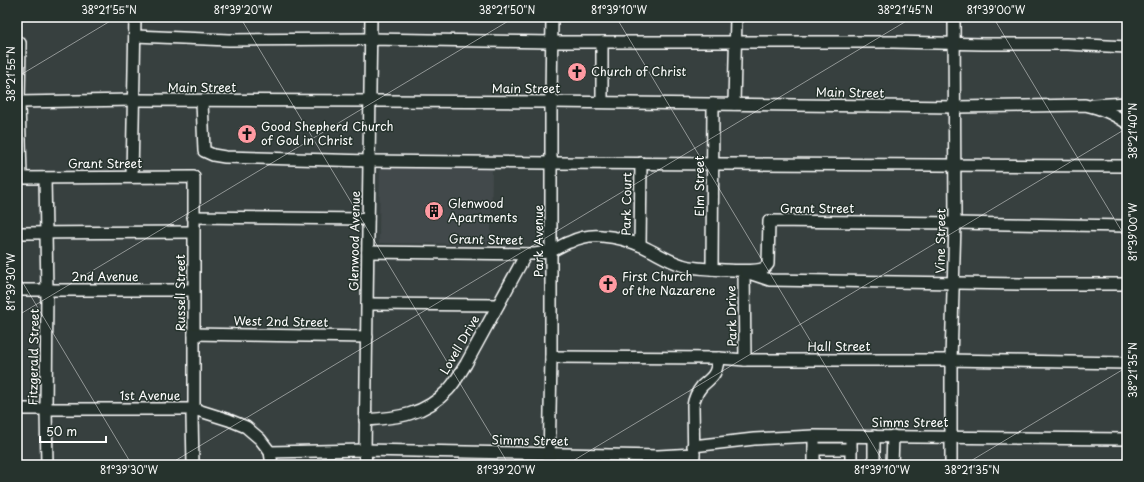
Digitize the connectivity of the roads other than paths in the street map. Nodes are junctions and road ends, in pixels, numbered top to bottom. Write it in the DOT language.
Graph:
graph roads {
  1 [pos="135,17"];
  2 [pos="371,17"];
  3 [pos="552,17"];
  4 [pos="736,17"];
  5 [pos="954,17"];
  6 [pos="135,36"];
  7 [pos="371,39"];
  8 [pos="552,42"];
  9 [pos="602,42"];
  10 [pos="736,42"];
  11 [pos="20,43"];
  12 [pos="955,44"];
  13 [pos="1127,47"];
  14 [pos="134,100"];
  15 [pos="202,101"];
  16 [pos="370,101"];
  17 [pos="18,102"];
  18 [pos="551,102"];
  19 [pos="602,102"];
  20 [pos="1127,102"];
  21 [pos="713,104"];
  22 [pos="734,104"];
  23 [pos="1085,105"];
  24 [pos="955,107"];
  25 [pos="1127,123"];
  26 [pos="369,161"];
  27 [pos="551,163"];
  28 [pos="641,163"];
  29 [pos="713,164"];
  30 [pos="955,166"];
  31 [pos="1127,166"];
  32 [pos="132,177"];
  33 [pos="194,177"];
  34 [pos="19,178"];
  35 [pos="45,178"];
  36 [pos="193,217"];
  37 [pos="368,219"];
  38 [pos="954,222"];
  39 [pos="1127,226"];
  40 [pos="193,232"];
  41 [pos="17,233"];
  42 [pos="46,233"];
  43 [pos="640,246"];
  44 [pos="552,251"];
  45 [pos="368,252"];
  46 [pos="526,254"];
  47 [pos="712,269"];
  48 [pos="744,271"];
  49 [pos="953,282"];
  50 [pos="1127,284"];
  51 [pos="17,290"];
  52 [pos="48,290"];
  53 [pos="194,290"];
  54 [pos="367,304"];
  55 [pos="498,305"];
  56 [pos="194,334"];
  57 [pos="367,337"];
  58 [pos="551,356"];
  59 [pos="719,358"];
  60 [pos="745,360"];
  61 [pos="951,360"];
  62 [pos="1127,363"];
  63 [pos="17,409"];
  64 [pos="46,409"];
  65 [pos="194,409"];
  66 [pos="365,420"];
  67 [pos="814,436"];
  68 [pos="837,436"];
  69 [pos="851,436"];
  70 [pos="874,436"];
  71 [pos="893,436"];
  72 [pos="952,437"];
  73 [pos="1127,439"];
  74 [pos="851,448"];
  75 [pos="814,449"];
  76 [pos="837,449"];
  77 [pos="365,450"];
  78 [pos="270,452"];
  79 [pos="693,455"];
  80 [pos="549,460"];
  81 [pos="47,465"];
  82 [pos="193,465"];
  83 [pos="272,465"];
  84 [pos="366,465"];
  85 [pos="814,465"];
  86 [pos="851,465"];
  87 [pos="874,465"];
  88 [pos="892,465"];
  89 [pos="951,465"];
  1 -- 6 [label="street"];
  2 -- 7 [label="street, Glenwood Avenue"];
  3 -- 8 [label="street, Park Avenue"];
  4 -- 10 [label="street"];
  5 -- 12 [label="street, Vine Street"];
  6 -- 7 [label="street"];
  6 -- 14 [label="street"];
  7 -- 8 [label="street"];
  7 -- 16 [label="street, Glenwood Avenue"];
  8 -- 9 [label="street"];
  8 -- 18 [label="street, Park Avenue"];
  9 -- 10 [label="street"];
  9 -- 19 [label="street"];
  10 -- 12 [label="street"];
  10 -- 22 [label="street"];
  11 -- 17 [label="street"];
  12 -- 13 [label="street"];
  12 -- 24 [label="street, Vine Street"];
  14 -- 15 [label="street, Main Street"];
  14 -- 17 [label="street, Main Street"];
  14 -- 32 [label="street"];
  15 -- 16 [label="street, Main Street"];
  15 -- 26 [label="street"];
  16 -- 18 [label="street, Main Street"];
  16 -- 26 [label="street, Glenwood Avenue"];
  17 -- 34 [label="street"];
  18 -- 19 [label="street, Main Street"];
  18 -- 27 [label="street, Park Avenue"];
  19 -- 21 [label="street, Main Street"];
  20 -- 23 [label="street"];
  21 -- 22 [label="street, Main Street"];
  21 -- 29 [label="street, Elm Street"];
  22 -- 24 [label="street, Main Street"];
  23 -- 24 [label="street, Main Street"];
  23 -- 25 [label="street, Main Street"];
  24 -- 30 [label="street, Vine Street"];
  26 -- 27 [label="street"];
  26 -- 37 [label="street, Glenwood Avenue"];
  27 -- 28 [label="street"];
  27 -- 44 [label="street, Park Avenue"];
  28 -- 29 [label="street"];
  28 -- 43 [label="street, Park Court"];
  29 -- 30 [label="street"];
  29 -- 47 [label="street, Elm Street"];
  30 -- 31 [label="street"];
  30 -- 38 [label="street, Vine Street"];
  32 -- 33 [label="street, Grant Street"];
  32 -- 35 [label="street, Grant Street"];
  33 -- 36 [label="street, Russell Street"];
  34 -- 35 [label="street, Grant Street"];
  35 -- 42 [label="street, Fitzgerald Street"];
  36 -- 37 [label="street"];
  36 -- 40 [label="street, Russell Street"];
  37 -- 45 [label="street, Glenwood Avenue"];
  38 -- 39 [label="street, Grant Street"];
  38 -- 48 [label="street, Grant Street"];
  38 -- 49 [label="street, Vine Street"];
  40 -- 42 [label="street"];
  40 -- 53 [label="street, Russell Street"];
  41 -- 42 [label="street"];
  42 -- 52 [label="street, Fitzgerald Street"];
  43 -- 44 [label="street, Grant Street"];
  43 -- 47 [label="street, Grant Street"];
  44 -- 46 [label="street, Grant Street"];
  44 -- 58 [label="street, Park Avenue"];
  45 -- 46 [label="street, Grant Street"];
  45 -- 54 [label="street, Glenwood Avenue"];
  46 -- 55 [label="street, Lovell Drive"];
  47 -- 48 [label="street, Grant Street"];
  48 -- 49 [label="street"];
  48 -- 60 [label="street, Park Drive"];
  49 -- 50 [label="street"];
  49 -- 61 [label="street, Vine Street"];
  51 -- 52 [label="street, 2nd Avenue"];
  52 -- 53 [label="street, 2nd Avenue"];
  52 -- 64 [label="street, Fitzgerald Street"];
  53 -- 56 [label="street, Russell Street"];
  54 -- 55 [label="street"];
  54 -- 57 [label="street, Glenwood Avenue"];
  55 -- 66 [label="street, Lovell Drive"];
  56 -- 57 [label="street, West 2nd Street"];
  56 -- 65 [label="street, Russell Street"];
  57 -- 66 [label="street, Glenwood Avenue"];
  58 -- 59 [label="street, Hall Street"];
  58 -- 80 [label="street, Park Avenue"];
  59 -- 60 [label="street, Hall Street"];
  59 -- 79 [label="street, Park Drive"];
  60 -- 61 [label="street, Hall Street"];
  61 -- 62 [label="street, Hall Street"];
  61 -- 72 [label="street, Vine Street"];
  63 -- 64 [label="street, 1st Avenue"];
  64 -- 65 [label="street, 1st Avenue"];
  64 -- 81 [label="street, Fitzgerald Street"];
  65 -- 78 [label="street, 1st Avenue"];
  65 -- 82 [label="street, Russell Street"];
  66 -- 77 [label="street, Glenwood Avenue"];
  67 -- 68 [label="street, Simms Street"];
  67 -- 75 [label="street"];
  67 -- 79 [label="street, Simms Street"];
  68 -- 69 [label="street, Simms Street"];
  68 -- 76 [label="street"];
  69 -- 70 [label="street, Simms Street"];
  69 -- 74 [label="street"];
  70 -- 71 [label="street, Simms Street"];
  70 -- 87 [label="street"];
  71 -- 72 [label="street, Simms Street"];
  71 -- 88 [label="street"];
  72 -- 73 [label="street, Simms Street"];
  72 -- 89 [label="street, Vine Street"];
  74 -- 76 [label="street"];
  74 -- 86 [label="street"];
  75 -- 76 [label="street"];
  75 -- 85 [label="street"];
  77 -- 78 [label="street"];
  77 -- 80 [label="street, Simms Street"];
  77 -- 84 [label="street, Glenwood Avenue"];
  78 -- 83 [label="street"];
  79 -- 80 [label="street, Simms Street"];
}
